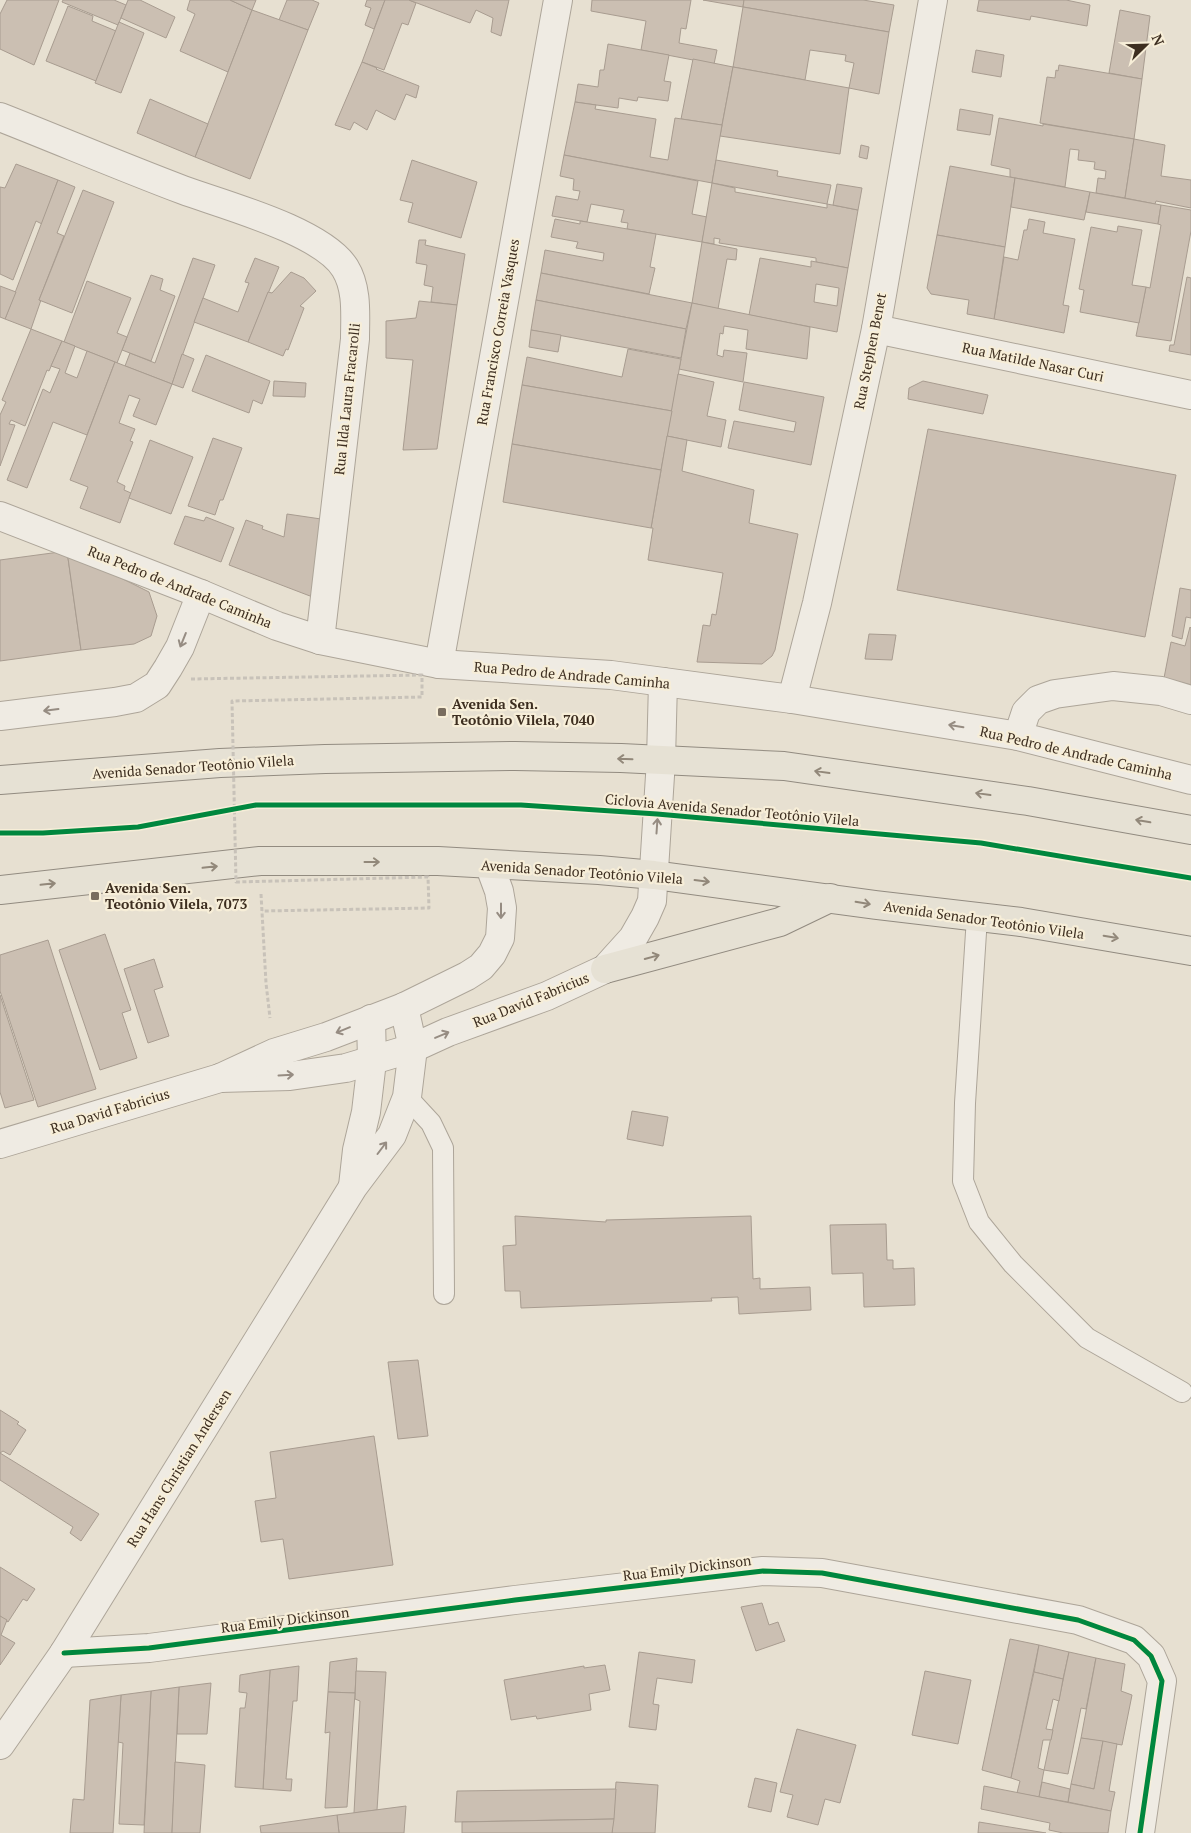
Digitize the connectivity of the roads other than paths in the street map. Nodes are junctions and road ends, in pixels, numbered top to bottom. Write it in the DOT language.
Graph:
graph roads {
  1 [pos="558,0"];
  2 [pos="933,0"];
  3 [pos="0,117"];
  4 [pos="876,329"];
  5 [pos="1191,395"];
  6 [pos="0,516"];
  7 [pos="200,594"];
  8 [pos="320,640"];
  9 [pos="439,664"];
  10 [pos="663,682"];
  11 [pos="792,699"];
  12 [pos="1191,700"];
  13 [pos="0,716"];
  14 [pos="1018,736"];
  15 [pos="661,760"];
  16 [pos="0,780"];
  17 [pos="1191,780"];
  18 [pos="1191,830"];
  19 [pos="489,864"];
  20 [pos="654,875"];
  21 [pos="0,890"];
  22 [pos="830,898"];
  23 [pos="977,917"];
  24 [pos="1191,951"];
  25 [pos="604,970"];
  26 [pos="404,1007"];
  27 [pos="371,1019"];
  28 [pos="413,1048"];
  29 [pos="372,1061"];
  30 [pos="220,1078"];
  31 [pos="407,1097"];
  32 [pos="0,1144"];
  33 [pos="353,1187"];
  34 [pos="444,1294"];
  35 [pos="1182,1392"];
  36 [pos="64,1653"];
  37 [pos="0,1745"];
  38 [pos="1140,1833"];
  1 -- 9 [label="street, Rua Francisco Correia Vasques"];
  2 -- 4 [label="street, Rua Stephen Benet"];
  3 -- 8 [label="street, Rua Ilda Laura Fracarolli"];
  4 -- 5 [label="street, Rua Matilde Nasar Curi"];
  4 -- 11 [label="street, Rua Stephen Benet"];
  6 -- 7 [label="street, Rua Pedro de Andrade Caminha"];
  7 -- 8 [label="street, Rua Pedro de Andrade Caminha"];
  7 -- 13 [label="street, one-way"];
  8 -- 9 [label="street, Rua Pedro de Andrade Caminha"];
  9 -- 10 [label="street, Rua Pedro de Andrade Caminha"];
  10 -- 11 [label="street, Rua Pedro de Andrade Caminha"];
  10 -- 15 [label="street, Rua David Fabricius"];
  14 -- 11 [label="street, Rua Pedro de Andrade Caminha, one-way"];
  12 -- 14 [label="street"];
  14 -- 17 [label="street, Rua Pedro de Andrade Caminha"];
  15 -- 16 [label="main road, Avenida Senador Teotônio Vilela, one-way"];
  18 -- 15 [label="main road, Avenida Senador Teotônio Vilela, one-way"];
  20 -- 15 [label="street, Rua David Fabricius, one-way"];
  19 -- 20 [label="main road, Avenida Senador Teotônio Vilela"];
  21 -- 19 [label="main road, Avenida Senador Teotônio Vilela, one-way"];
  19 -- 26 [label="street, Rua David Fabricius, one-way"];
  20 -- 22 [label="main road, Avenida Senador Teotônio Vilela, one-way"];
  20 -- 25 [label="street, Rua David Fabricius"];
  22 -- 23 [label="main road, Avenida Senador Teotônio Vilela, one-way"];
  25 -- 22 [label="main road, one-way"];
  23 -- 24 [label="main road, Avenida Senador Teotônio Vilela, one-way"];
  23 -- 35 [label="lane"];
  28 -- 25 [label="street, Rua David Fabricius, one-way"];
  26 -- 27 [label="street, Rua David Fabricius"];
  26 -- 28 [label="street, Rua Hans Christian Andersen"];
  27 -- 29 [label="street, Rua Hans Christian Andersen"];
  27 -- 30 [label="street, Rua David Fabricius, one-way"];
  28 -- 29 [label="street, Rua David Fabricius"];
  28 -- 31 [label="street, Rua Hans Christian Andersen"];
  30 -- 29 [label="street, Rua David Fabricius, one-way"];
  29 -- 33 [label="street, Rua Hans Christian Andersen"];
  30 -- 32 [label="street, Rua David Fabricius"];
  33 -- 31 [label="street, Rua Hans Christian Andersen, one-way"];
  31 -- 34 [label="lane"];
  33 -- 36 [label="street, Rua Hans Christian Andersen"];
  36 -- 37 [label="street, Rua Hans Christian Andersen"];
  36 -- 38 [label="street, Rua Emily Dickinson"];
}
